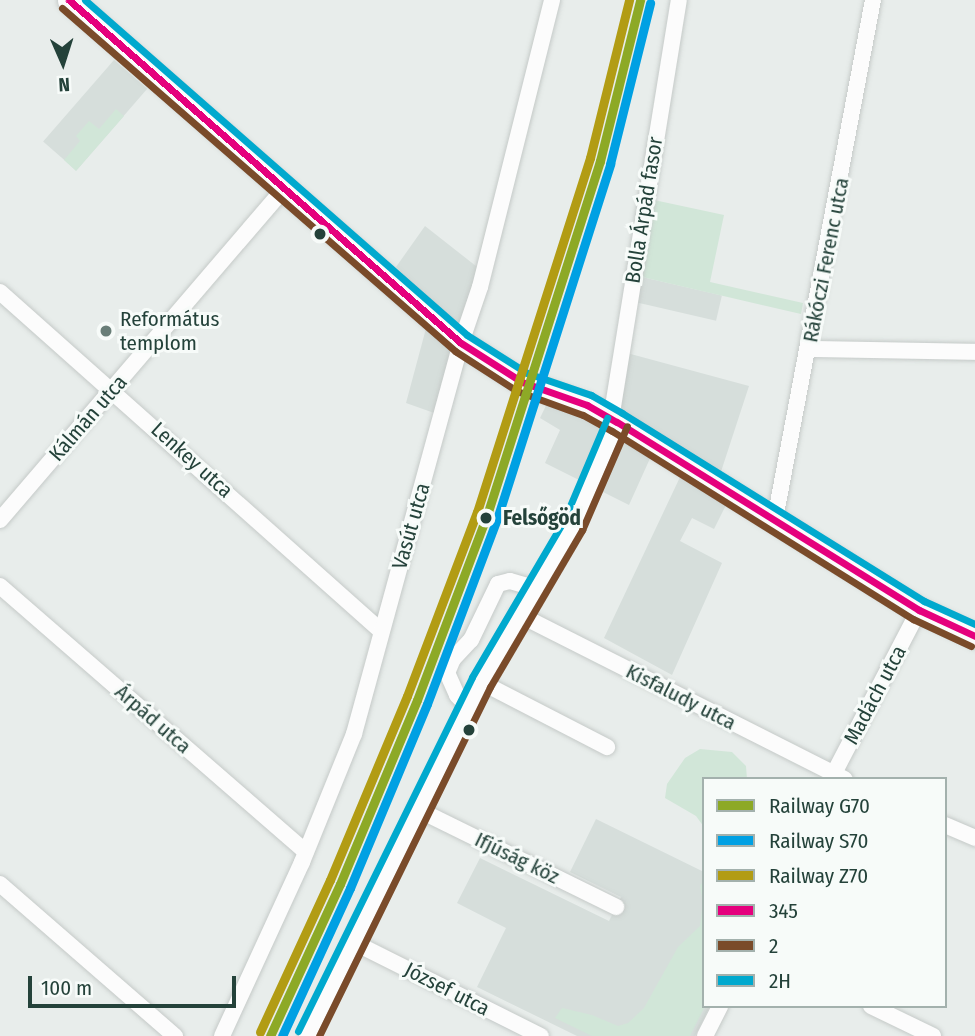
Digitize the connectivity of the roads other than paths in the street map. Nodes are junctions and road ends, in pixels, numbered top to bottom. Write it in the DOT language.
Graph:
graph roads {
  1 [pos="69,0"];
  2 [pos="552,0"];
  3 [pos="679,0"];
  4 [pos="873,0"];
  5 [pos="285,188"];
  6 [pos="0,292"];
  7 [pos="461,343"];
  8 [pos="809,349"];
  9 [pos="975,352"];
  10 [pos="113,389"];
  11 [pos="614,420"];
  12 [pos="775,519"];
  13 [pos="0,520"];
  14 [pos="0,586"];
  15 [pos="534,588"];
  16 [pos="919,610"];
  17 [pos="518,614"];
  18 [pos="381,631"];
  19 [pos="975,636"];
  20 [pos="481,681"];
  21 [pos="468,707"];
  22 [pos="607,747"];
  23 [pos="836,777"];
  24 [pos="417,809"];
  25 [pos="947,826"];
  26 [pos="975,838"];
  27 [pos="306,852"];
  28 [pos="0,884"];
  29 [pos="616,908"];
  30 [pos="353,942"];
  31 [pos="719,1008"];
  32 [pos="875,1008"];
  33 [pos="176,1036"];
  34 [pos="222,1036"];
  35 [pos="307,1036"];
  36 [pos="541,1036"];
  37 [pos="705,1036"];
  38 [pos="933,1036"];
  1 -- 5 [label="street"];
  2 -- 7 [label="street, Vasút utca"];
  3 -- 11 [label="street, Bolla Árpád fasor"];
  4 -- 8 [label="street, Rákóczi Ferenc utca"];
  5 -- 7 [label="street"];
  5 -- 10 [label="street, Kálmán utca"];
  6 -- 10 [label="street, Lenkey utca"];
  7 -- 11 [label="street"];
  7 -- 18 [label="street, Vasút utca"];
  8 -- 9 [label="street"];
  8 -- 12 [label="street, Rákóczi Ferenc utca"];
  10 -- 13 [label="street, Kálmán utca"];
  10 -- 18 [label="street, Lenkey utca"];
  11 -- 12 [label="street"];
  11 -- 15 [label="street, Bolla Árpád fasor"];
  12 -- 16 [label="street"];
  14 -- 27 [label="street, Árpád utca"];
  15 -- 17 [label="street, Bolla Árpád fasor"];
  15 -- 21 [label="street"];
  16 -- 19 [label="street"];
  16 -- 23 [label="street, Madách utca"];
  17 -- 20 [label="street, Bolla Árpád fasor"];
  17 -- 23 [label="street, Kisfaludy utca"];
  18 -- 27 [label="street, Vasút utca"];
  20 -- 21 [label="street, Bolla Árpád fasor"];
  20 -- 22 [label="street"];
  21 -- 24 [label="street, Bolla Árpád fasor"];
  24 -- 29 [label="street, Ifjúság köz"];
  24 -- 30 [label="street, Bolla Árpád fasor"];
  25 -- 26 [label="street"];
  27 -- 34 [label="street, Vasút utca"];
  28 -- 33 [label="street"];
  30 -- 35 [label="street, Bolla Árpád fasor"];
  30 -- 36 [label="street, József utca"];
  31 -- 37 [label="street"];
  32 -- 38 [label="street"];
}
